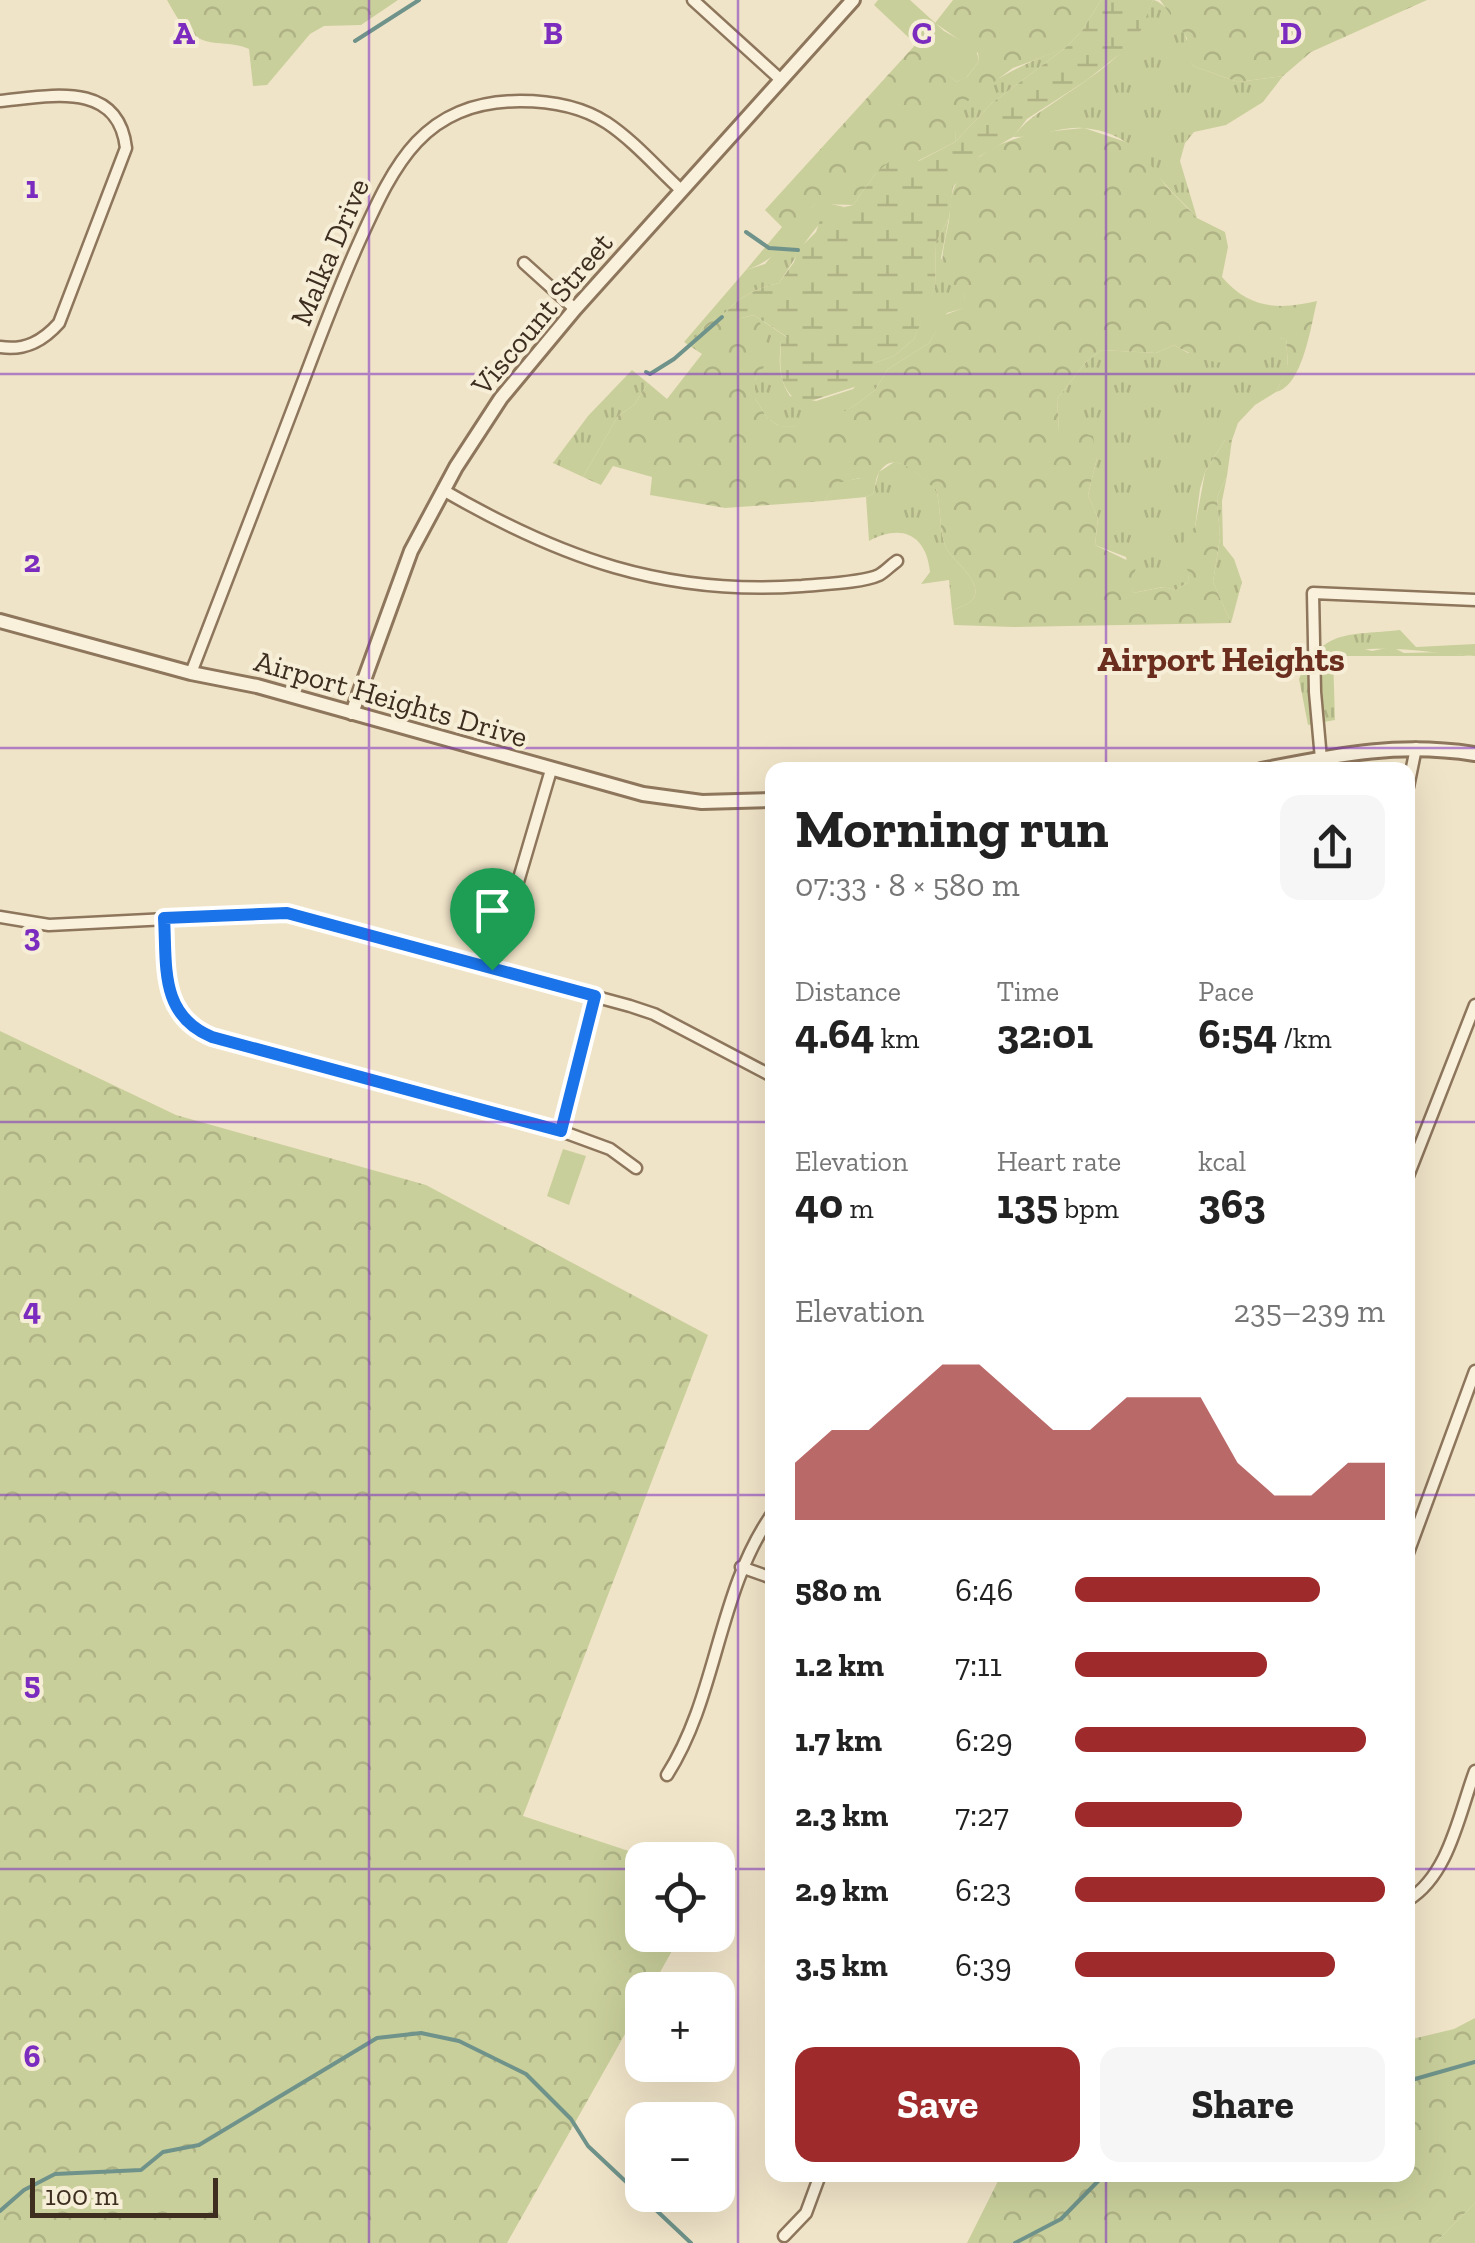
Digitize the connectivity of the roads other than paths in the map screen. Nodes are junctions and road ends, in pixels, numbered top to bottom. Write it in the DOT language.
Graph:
graph roads {
  1 [pos="693,0"];
  2 [pos="853,0"];
  3 [pos="780,79"];
  4 [pos="0,100"];
  5 [pos="681,190"];
  6 [pos="524,262"];
  7 [pos="574,309"];
  8 [pos="0,346"];
  9 [pos="443,490"];
  10 [pos="897,561"];
  11 [pos="1475,600"];
  12 [pos="0,621"];
  13 [pos="191,674"];
  14 [pos="352,713"];
  15 [pos="1416,748"];
  16 [pos="1475,754"];
  17 [pos="1321,762"];
  18 [pos="1325,762"];
  19 [pos="1413,762"];
  20 [pos="551,770"];
  21 [pos="765,800"];
  22 [pos="0,918"];
  23 [pos="164,918"];
  24 [pos="492,970"];
  25 [pos="595,996"];
  26 [pos="1475,1005"];
  27 [pos="765,1072"];
  28 [pos="561,1131"];
  29 [pos="1415,1158"];
  30 [pos="636,1168"];
  31 [pos="1475,1371"];
  32 [pos="765,1526"];
  33 [pos="1415,1534"];
  34 [pos="741,1567"];
  35 [pos="765,1576"];
  36 [pos="1475,1771"];
  37 [pos="667,1775"];
  38 [pos="1415,1895"];
  39 [pos="817,2182"];
  40 [pos="784,2236"];
  1 -- 3 [label="street"];
  2 -- 3 [label="street, Viscount Street"];
  3 -- 5 [label="street, Viscount Street"];
  4 -- 8 [label="street"];
  5 -- 7 [label="street, Viscount Street"];
  5 -- 13 [label="street, Malka Drive"];
  6 -- 7 [label="street"];
  7 -- 9 [label="street, Viscount Street"];
  9 -- 10 [label="street"];
  9 -- 14 [label="street, Viscount Street"];
  11 -- 17 [label="street"];
  12 -- 13 [label="street, Airport Heights Drive"];
  13 -- 14 [label="street, Airport Heights Drive"];
  14 -- 20 [label="street, Airport Heights Drive"];
  15 -- 16 [label="street"];
  15 -- 18 [label="street"];
  15 -- 19 [label="street"];
  20 -- 21 [label="street, Airport Heights Drive"];
  20 -- 24 [label="street"];
  22 -- 23 [label="street"];
  23 -- 24 [label="street"];
  23 -- 28 [label="street"];
  24 -- 25 [label="street"];
  25 -- 27 [label="street"];
  25 -- 28 [label="street"];
  26 -- 29 [label="street"];
  28 -- 30 [label="street"];
  31 -- 33 [label="street"];
  32 -- 34 [label="street"];
  34 -- 35 [label="street"];
  34 -- 37 [label="street"];
  36 -- 38 [label="street"];
  39 -- 40 [label="street"];
}
